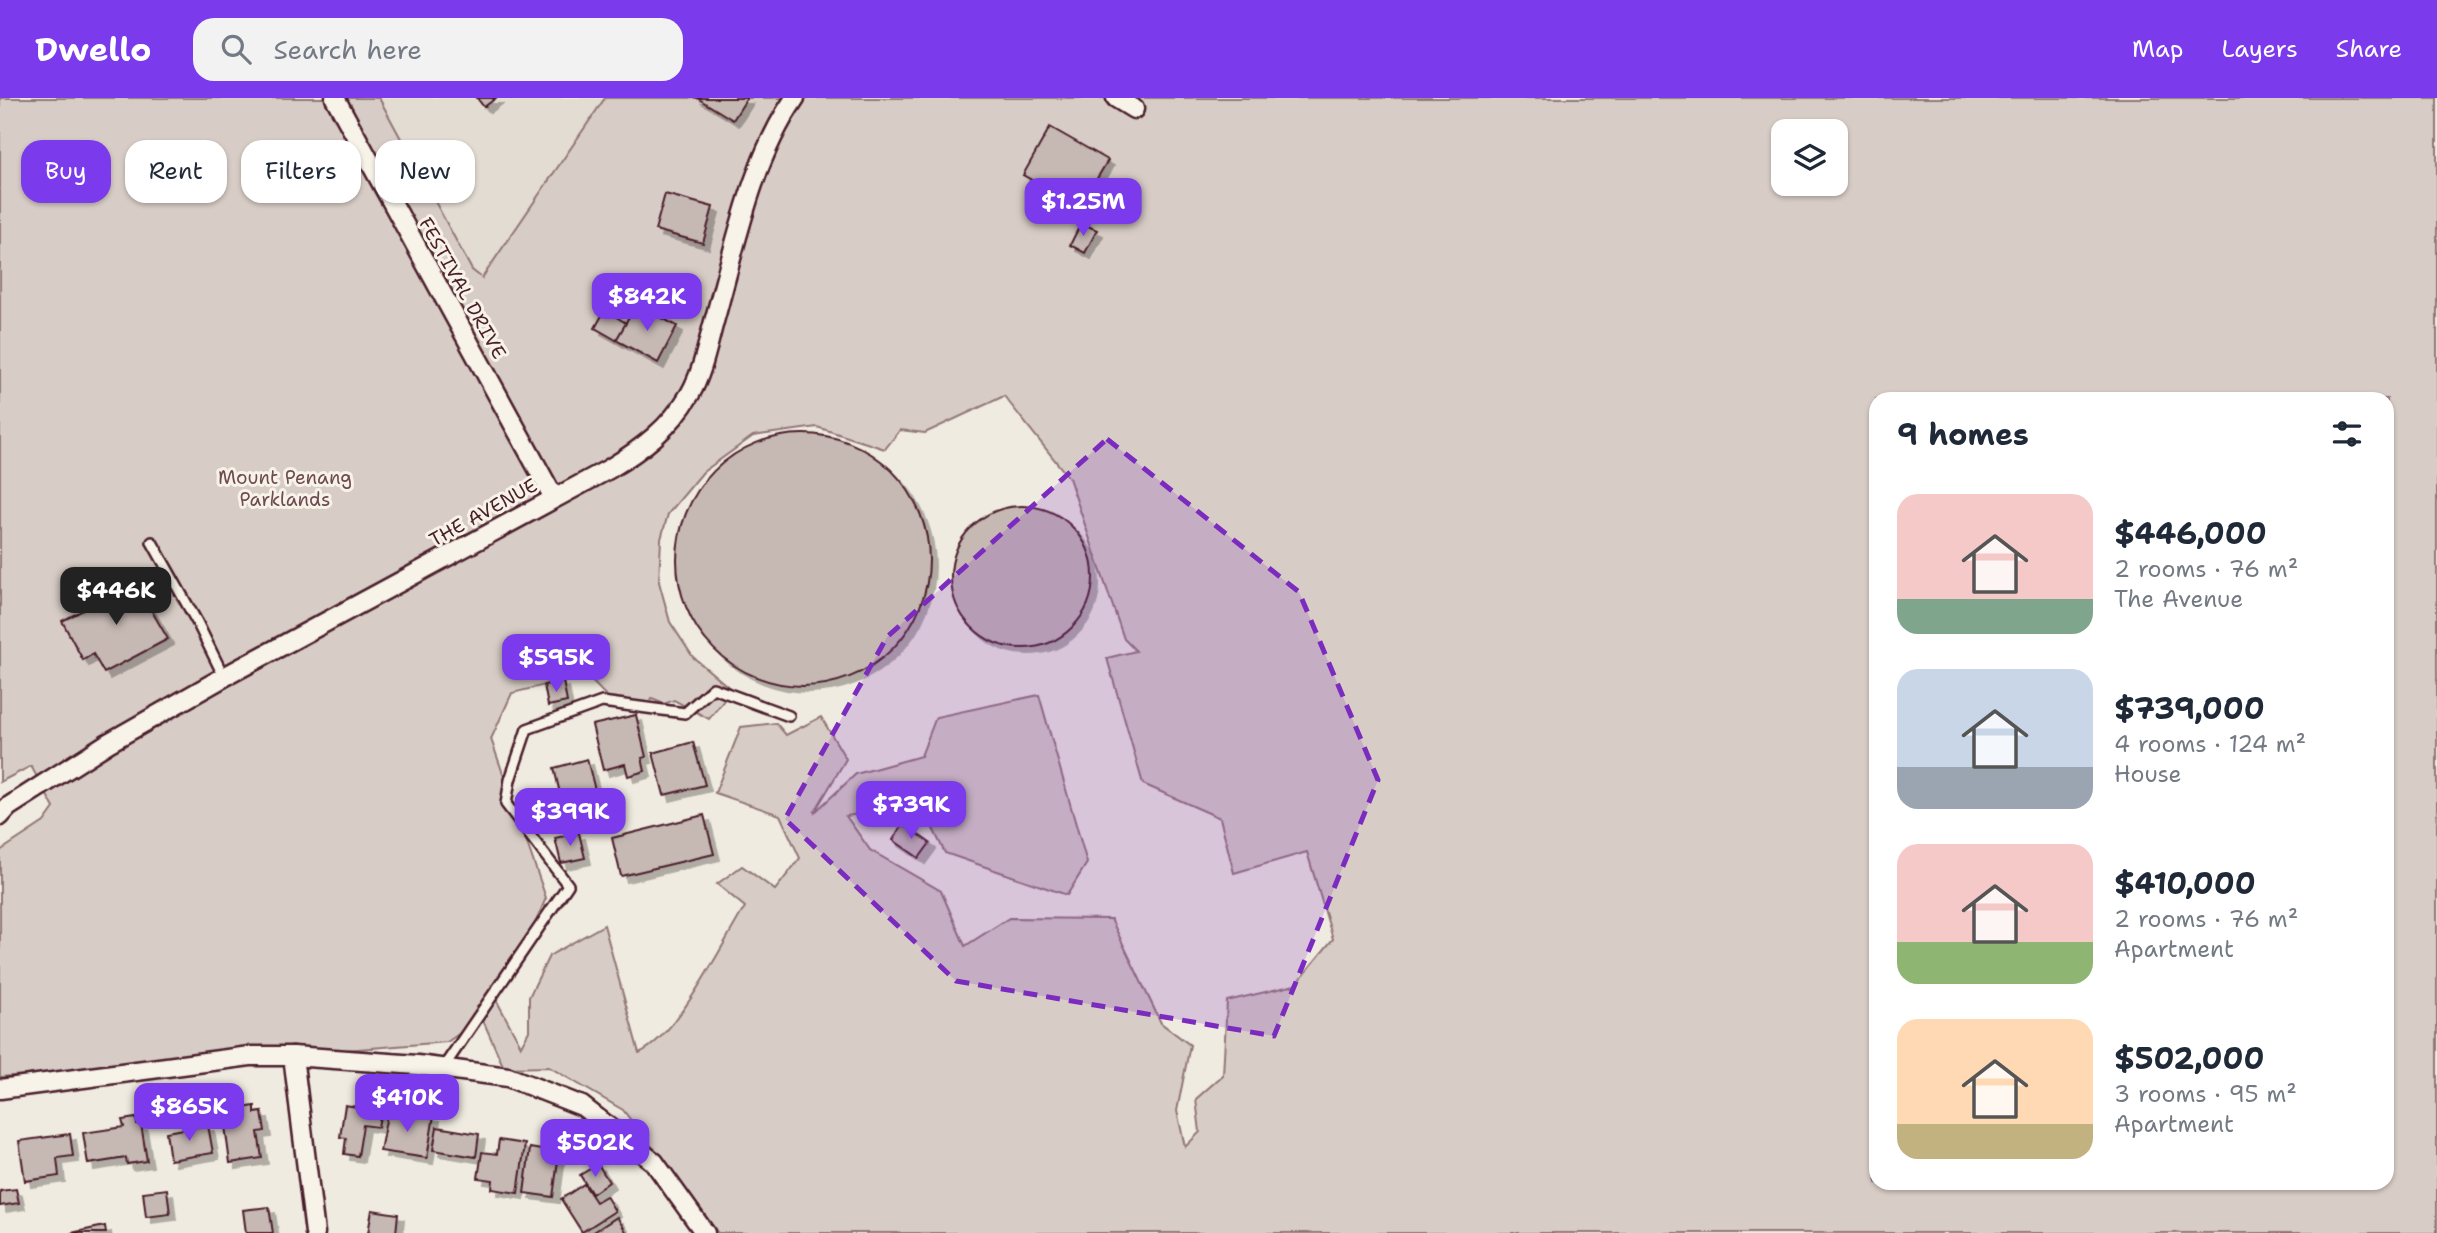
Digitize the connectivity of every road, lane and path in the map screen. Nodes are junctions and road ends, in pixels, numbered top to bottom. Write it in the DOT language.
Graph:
graph roads {
  1 [pos="335,98"];
  2 [pos="795,98"];
  3 [pos="1116,98"];
  4 [pos="1134,109"];
  5 [pos="554,498"];
  6 [pos="152,542"];
  7 [pos="224,677"];
  8 [pos="789,716"];
  9 [pos="3,811"];
  10 [pos="293,1056"];
  11 [pos="443,1068"];
  12 [pos="0,1089"];
  13 [pos="314,1233"];
  14 [pos="705,1233"];
  1 -- 5 [label="street, FESTIVAL DRIVE"];
  2 -- 5 [label="street, THE AVENUE"];
  3 -- 4 [label="street"];
  5 -- 7 [label="street, THE AVENUE"];
  6 -- 7 [label="lane"];
  7 -- 9 [label="street, THE AVENUE"];
  8 -- 11 [label="lane"];
  10 -- 11 [label="street"];
  10 -- 12 [label="street"];
  10 -- 13 [label="street"];
  11 -- 14 [label="street"];
}
